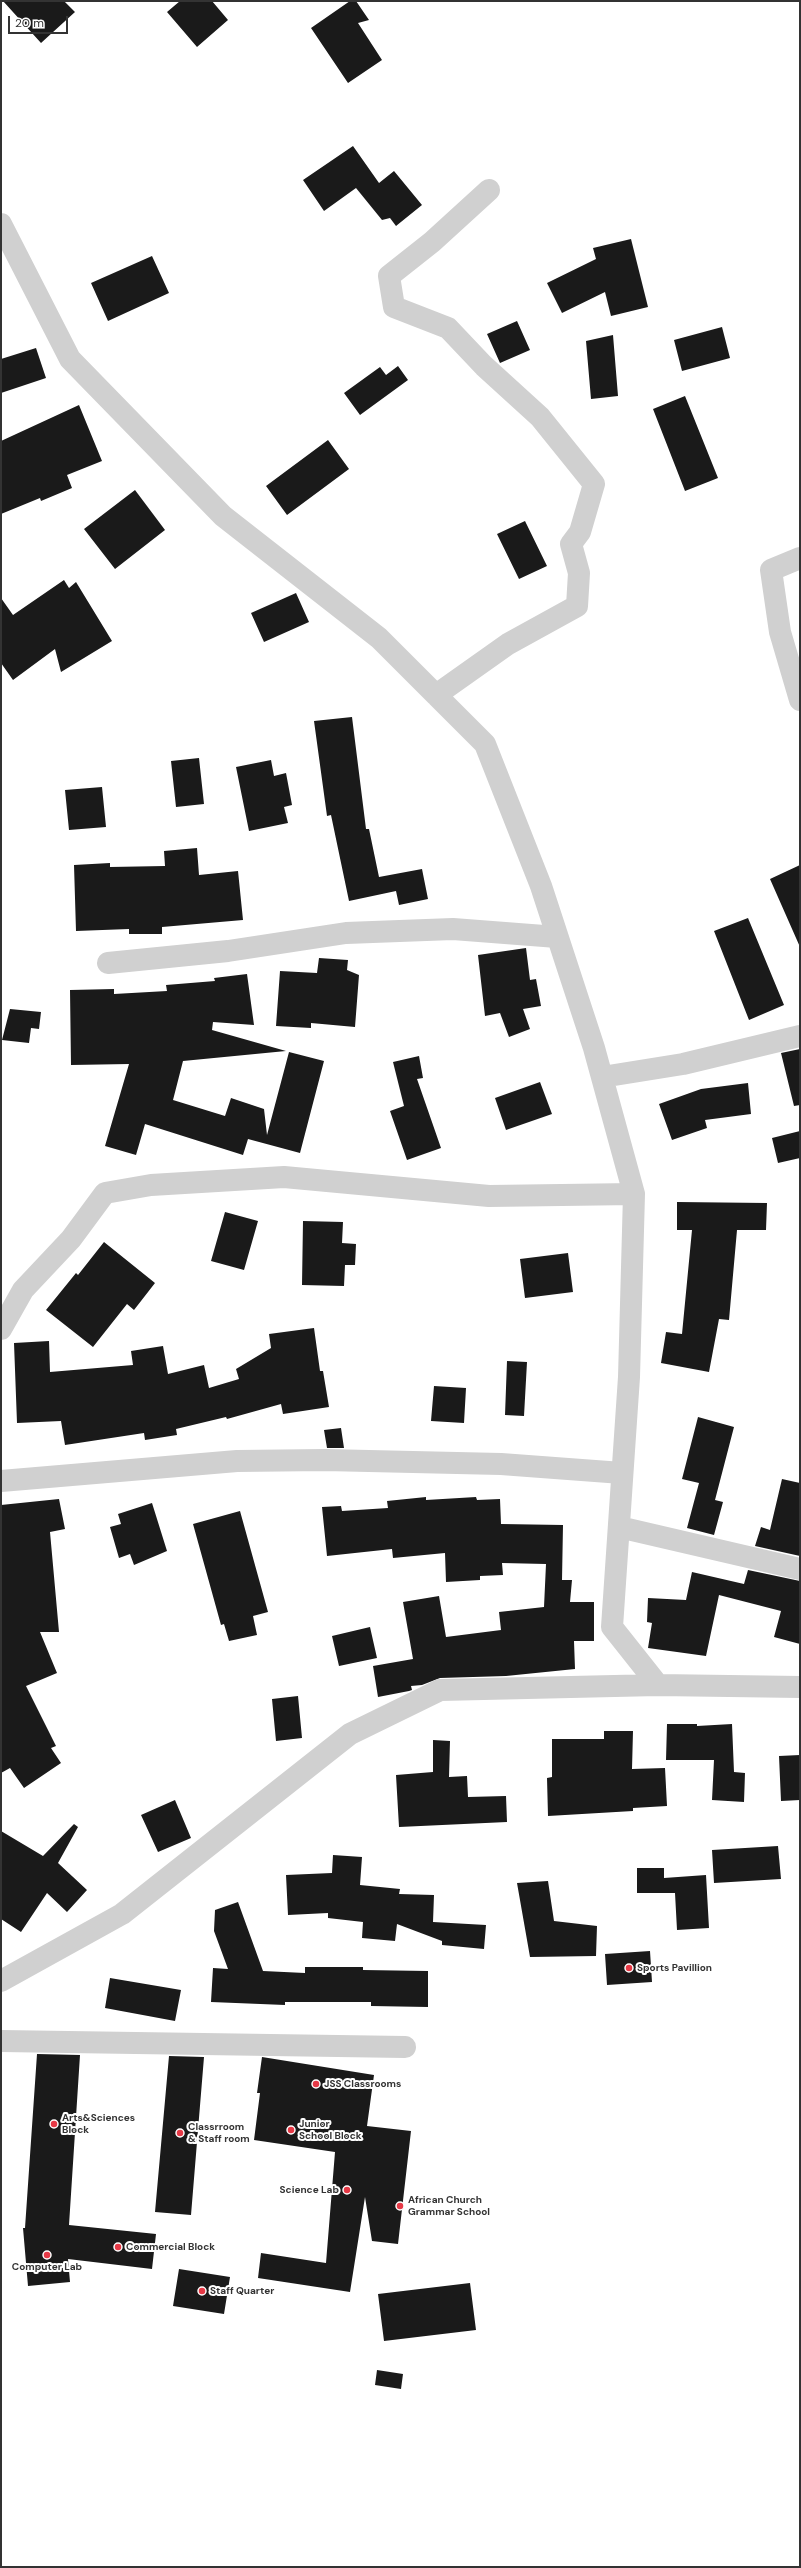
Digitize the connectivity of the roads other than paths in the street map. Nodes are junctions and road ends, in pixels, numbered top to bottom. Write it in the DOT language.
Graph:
graph roads {
  1 [pos="489,190"];
  2 [pos="1,224"];
  3 [pos="800,558"];
  4 [pos="436,695"];
  5 [pos="800,700"];
  6 [pos="557,937"];
  7 [pos="108,963"];
  8 [pos="800,1036"];
  9 [pos="602,1077"];
  10 [pos="634,1194"];
  11 [pos="1,1328"];
  12 [pos="622,1473"];
  13 [pos="1,1481"];
  14 [pos="619,1527"];
  15 [pos="800,1569"];
  16 [pos="658,1685"];
  17 [pos="800,1687"];
  18 [pos="1,1981"];
  19 [pos="1,2041"];
  20 [pos="405,2047"];
  1 -- 4 [label="street"];
  2 -- 4 [label="street"];
  3 -- 5 [label="street"];
  4 -- 6 [label="street"];
  6 -- 7 [label="street"];
  6 -- 9 [label="street"];
  8 -- 9 [label="street"];
  9 -- 10 [label="street"];
  10 -- 11 [label="street"];
  10 -- 12 [label="street"];
  12 -- 13 [label="street"];
  12 -- 14 [label="street"];
  14 -- 15 [label="street"];
  14 -- 16 [label="street"];
  16 -- 17 [label="street"];
  16 -- 18 [label="street"];
  19 -- 20 [label="street"];
}
